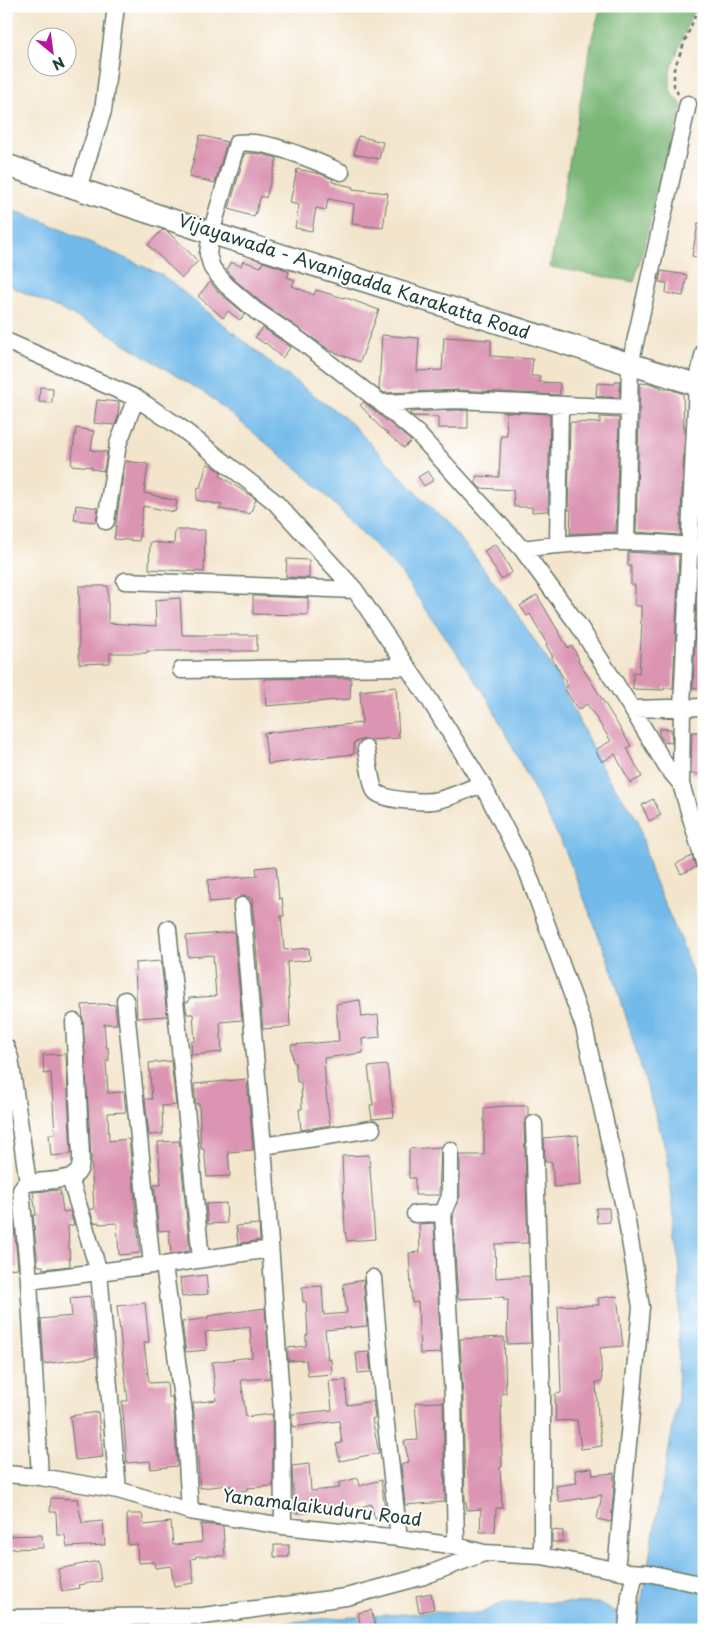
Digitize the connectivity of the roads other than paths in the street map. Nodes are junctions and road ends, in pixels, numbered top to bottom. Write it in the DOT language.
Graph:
graph roads {
  1 [pos="116,6"];
  2 [pos="688,104"];
  3 [pos="6,165"];
  4 [pos="341,172"];
  5 [pos="78,188"];
  6 [pos="211,233"];
  7 [pos="6,341"];
  8 [pos="704,352"];
  9 [pos="630,364"];
  10 [pos="700,386"];
  11 [pos="136,398"];
  12 [pos="381,403"];
  13 [pos="560,405"];
  14 [pos="630,408"];
  15 [pos="106,521"];
  16 [pos="626,542"];
  17 [pos="558,544"];
  18 [pos="697,547"];
  19 [pos="522,549"];
  20 [pos="125,581"];
  21 [pos="355,590"];
  22 [pos="407,667"];
  23 [pos="181,670"];
  24 [pos="682,706"];
  25 [pos="704,707"];
  26 [pos="632,708"];
  27 [pos="366,749"];
  28 [pos="482,784"];
  29 [pos="681,784"];
  30 [pos="701,846"];
  31 [pos="704,862"];
  32 [pos="242,906"];
  33 [pos="168,929"];
  34 [pos="125,1000"];
  35 [pos="74,1022"];
  36 [pos="6,1047"];
  37 [pos="534,1124"];
  38 [pos="372,1129"];
  39 [pos="264,1146"];
  40 [pos="450,1150"];
  41 [pos="70,1178"];
  42 [pos="28,1183"];
  43 [pos="443,1213"];
  44 [pos="416,1214"];
  45 [pos="270,1249"];
  46 [pos="202,1259"];
  47 [pos="158,1265"];
  48 [pos="99,1272"];
  49 [pos="373,1278"];
  50 [pos="29,1281"];
  51 [pos="6,1474"];
  52 [pos="40,1477"];
  53 [pos="118,1490"];
  54 [pos="190,1511"];
  55 [pos="283,1526"];
  56 [pos="399,1538"];
  57 [pos="456,1546"];
  58 [pos="484,1554"];
  59 [pos="542,1556"];
  60 [pos="616,1570"];
  61 [pos="641,1573"];
  62 [pos="704,1585"];
  63 [pos="6,1618"];
  64 [pos="627,1630"];
  1 -- 5 [label="street"];
  2 -- 9 [label="street"];
  3 -- 5 [label="main road, Vijayawada - Avanigadda Karakatta Road"];
  4 -- 6 [label="street"];
  5 -- 6 [label="main road, Vijayawada - Avanigadda Karakatta Road"];
  6 -- 9 [label="main road, Vijayawada - Avanigadda Karakatta Road"];
  6 -- 12 [label="street"];
  7 -- 11 [label="street"];
  8 -- 10 [label="street"];
  9 -- 10 [label="main road, Vijayawada - Avanigadda Karakatta Road"];
  9 -- 14 [label="street"];
  10 -- 18 [label="street"];
  11 -- 15 [label="street"];
  11 -- 21 [label="street"];
  12 -- 13 [label="street"];
  12 -- 19 [label="street"];
  13 -- 14 [label="street"];
  13 -- 17 [label="street"];
  14 -- 16 [label="street"];
  16 -- 17 [label="street"];
  16 -- 18 [label="street"];
  17 -- 19 [label="street"];
  18 -- 24 [label="street"];
  19 -- 26 [label="street"];
  20 -- 21 [label="street"];
  21 -- 22 [label="street"];
  22 -- 23 [label="street"];
  22 -- 28 [label="street"];
  24 -- 25 [label="street"];
  24 -- 26 [label="street"];
  24 -- 29 [label="street"];
  26 -- 29 [label="street"];
  27 -- 28 [label="street"];
  28 -- 60 [label="street"];
  29 -- 30 [label="street"];
  30 -- 31 [label="street"];
  32 -- 39 [label="street"];
  33 -- 46 [label="street"];
  34 -- 47 [label="street"];
  35 -- 41 [label="street"];
  36 -- 42 [label="street"];
  37 -- 59 [label="street"];
  38 -- 39 [label="street"];
  39 -- 45 [label="street"];
  40 -- 43 [label="street"];
  41 -- 42 [label="street"];
  41 -- 48 [label="street"];
  42 -- 50 [label="street"];
  43 -- 44 [label="street"];
  43 -- 57 [label="street"];
  45 -- 46 [label="street"];
  45 -- 55 [label="street"];
  46 -- 47 [label="street"];
  47 -- 48 [label="street"];
  47 -- 54 [label="street"];
  48 -- 50 [label="street"];
  48 -- 53 [label="street"];
  49 -- 56 [label="street"];
  50 -- 52 [label="street"];
  51 -- 52 [label="street, Yanamalaikuduru Road"];
  52 -- 53 [label="street, Yanamalaikuduru Road"];
  53 -- 54 [label="street, Yanamalaikuduru Road"];
  54 -- 55 [label="street, Yanamalaikuduru Road"];
  55 -- 56 [label="street, Yanamalaikuduru Road"];
  56 -- 57 [label="street, Yanamalaikuduru Road"];
  57 -- 58 [label="street, Yanamalaikuduru Road"];
  58 -- 59 [label="street, Yanamalaikuduru Road"];
  58 -- 63 [label="street"];
  59 -- 60 [label="street, Yanamalaikuduru Road"];
  60 -- 61 [label="street, Yanamalaikuduru Road"];
  61 -- 62 [label="street, Yanamalaikuduru Road"];
  61 -- 64 [label="street"];
}
